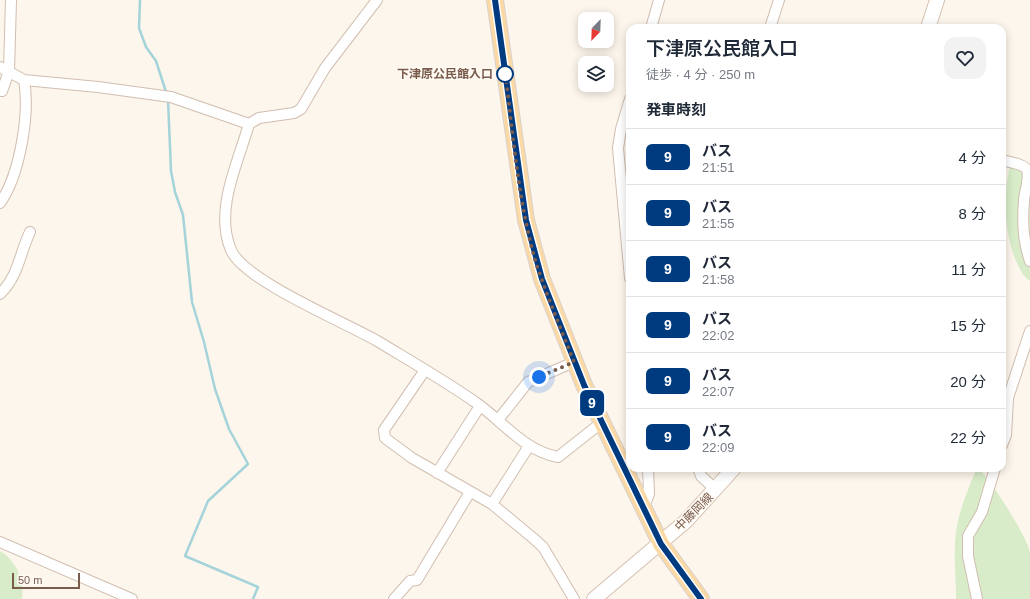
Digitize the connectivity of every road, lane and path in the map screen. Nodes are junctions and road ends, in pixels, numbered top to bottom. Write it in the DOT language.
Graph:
graph roads {
  1 [pos="11,0"];
  2 [pos="377,0"];
  3 [pos="495,0"];
  4 [pos="658,0"];
  5 [pos="779,0"];
  6 [pos="937,0"];
  7 [pos="652,24"];
  8 [pos="771,24"];
  9 [pos="929,24"];
  10 [pos="4,69"];
  11 [pos="24,80"];
  12 [pos="2,92"];
  13 [pos="626,112"];
  14 [pos="249,124"];
  15 [pos="1006,161"];
  16 [pos="0,203"];
  17 [pos="30,232"];
  18 [pos="626,235"];
  19 [pos="1030,261"];
  20 [pos="0,294"];
  21 [pos="1030,331"];
  22 [pos="574,362"];
  23 [pos="425,370"];
  24 [pos="480,406"];
  25 [pos="498,420"];
  26 [pos="601,423"];
  27 [pos="1006,435"];
  28 [pos="529,446"];
  29 [pos="648,472"];
  30 [pos="700,472"];
  31 [pos="731,472"];
  32 [pos="994,472"];
  33 [pos="437,473"];
  34 [pos="716,490"];
  35 [pos="470,492"];
  36 [pos="492,504"];
  37 [pos="643,509"];
  38 [pos="0,542"];
  39 [pos="661,544"];
  40 [pos="132,599"];
  41 [pos="394,599"];
  42 [pos="574,599"];
  43 [pos="594,599"];
  44 [pos="701,599"];
  45 [pos="977,599"];
  1 -- 10 [label="street"];
  2 -- 14 [label="street"];
  3 -- 22 [label="main road"];
  4 -- 7 [label="street"];
  5 -- 8 [label="street"];
  6 -- 9 [label="main road"];
  10 -- 11 [label="street"];
  10 -- 12 [label="street"];
  11 -- 14 [label="street"];
  11 -- 16 [label="street"];
  13 -- 18 [label="street"];
  14 -- 23 [label="street"];
  15 -- 19 [label="street"];
  17 -- 20 [label="street"];
  21 -- 27 [label="street"];
  22 -- 25 [label="street"];
  22 -- 26 [label="main road"];
  23 -- 24 [label="street"];
  23 -- 33 [label="street"];
  24 -- 25 [label="street"];
  24 -- 33 [label="street"];
  25 -- 28 [label="street"];
  26 -- 28 [label="street"];
  26 -- 37 [label="main road"];
  28 -- 36 [label="street"];
  29 -- 37 [label="street"];
  30 -- 34 [label="street"];
  31 -- 34 [label="main road, 中藤岡線"];
  32 -- 45 [label="street"];
  33 -- 35 [label="street"];
  34 -- 39 [label="main road, 中藤岡線"];
  35 -- 36 [label="street"];
  35 -- 41 [label="street"];
  36 -- 42 [label="street"];
  37 -- 39 [label="main road"];
  38 -- 40 [label="street"];
  39 -- 43 [label="main road, 中藤岡線"];
  39 -- 44 [label="main road"];
}
